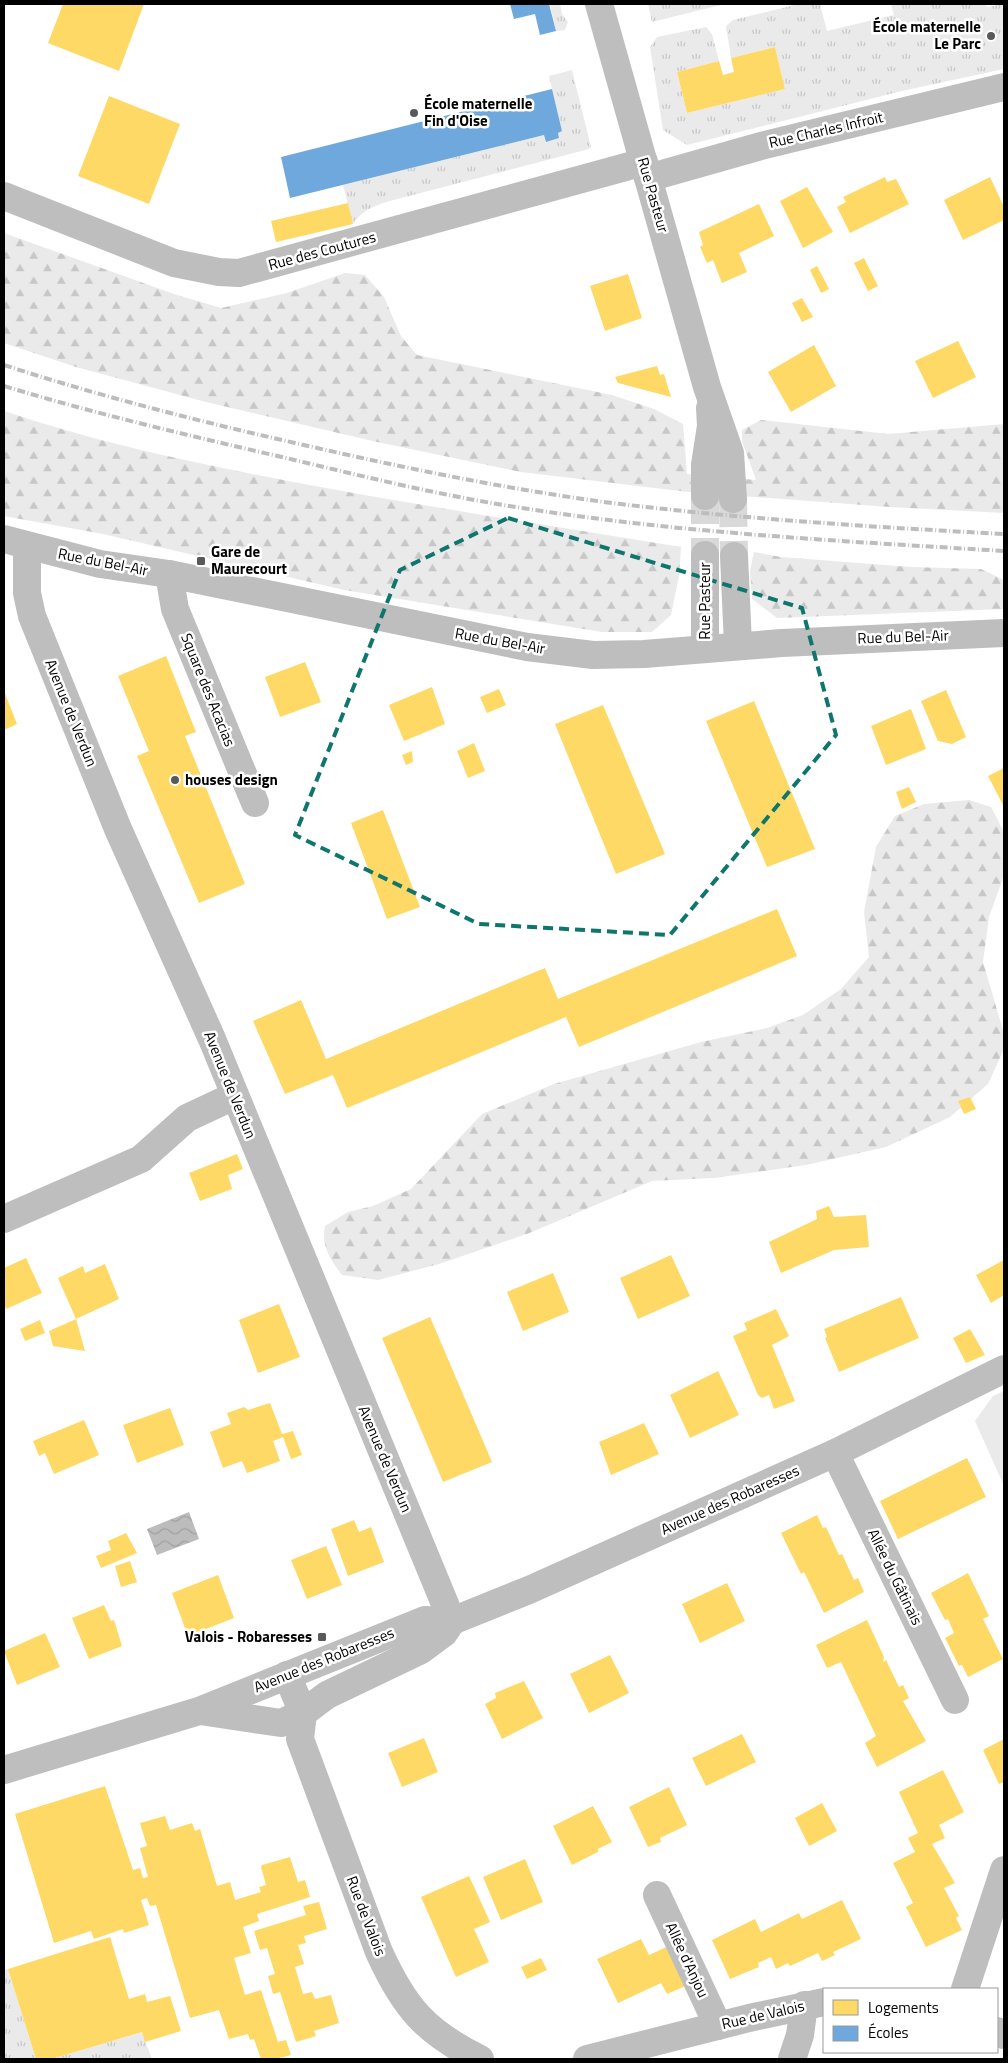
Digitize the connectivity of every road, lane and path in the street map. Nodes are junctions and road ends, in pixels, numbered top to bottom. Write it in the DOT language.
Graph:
graph roads {
  1 [pos="599,4"];
  2 [pos="1004,87"];
  3 [pos="646,170"];
  4 [pos="4,196"];
  5 [pos="707,387"];
  6 [pos="705,496"];
  7 [pos="733,499"];
  8 [pos="16,542"];
  9 [pos="705,555"];
  10 [pos="734,556"];
  11 [pos="169,574"];
  12 [pos="1004,633"];
  13 [pos="738,645"];
  14 [pos="705,648"];
  15 [pos="255,803"];
  16 [pos="234,1096"];
  17 [pos="4,1219"];
  18 [pos="1004,1370"];
  19 [pos="835,1454"];
  20 [pos="452,1621"];
  21 [pos="277,1679"];
  22 [pos="955,1700"];
  23 [pos="199,1711"];
  24 [pos="294,1725"];
  25 [pos="4,1770"];
  26 [pos="1004,1870"];
  27 [pos="656,1895"];
  28 [pos="965,1988"];
  29 [pos="814,2004"];
  30 [pos="718,2026"];
  31 [pos="480,2059"];
  32 [pos="587,2059"];
  33 [pos="792,2059"];
  1 -- 3 [label="street, Rue Pasteur"];
  2 -- 3 [label="street, Rue Charles Infroit"];
  3 -- 4 [label="street, Rue des Coutures"];
  3 -- 5 [label="street, Rue Pasteur"];
  5 -- 6 [label="street, Rue Pasteur"];
  5 -- 7 [label="street, Rue Pasteur"];
  8 -- 11 [label="street, Rue du Bel-Air"];
  8 -- 16 [label="street, Avenue de Verdun"];
  9 -- 14 [label="street, Rue Pasteur"];
  10 -- 13 [label="street, Rue Pasteur"];
  11 -- 14 [label="street, Rue du Bel-Air"];
  11 -- 15 [label="street, Square des Acacias"];
  12 -- 13 [label="street, Rue du Bel-Air"];
  13 -- 14 [label="street, Rue du Bel-Air"];
  16 -- 17 [label="street"];
  16 -- 20 [label="street, Avenue de Verdun"];
  18 -- 19 [label="street, Avenue des Robaresses"];
  19 -- 20 [label="street, Avenue des Robaresses"];
  19 -- 22 [label="street, Allée du Gâtinais"];
  20 -- 21 [label="street, Avenue des Robaresses"];
  20 -- 24 [label="street, Avenue des Robaresses"];
  21 -- 23 [label="street, Avenue des Robaresses"];
  21 -- 24 [label="street, Rue de Valois"];
  23 -- 24 [label="street, Avenue des Robaresses"];
  23 -- 25 [label="street, Avenue des Robaresses"];
  24 -- 31 [label="street, Rue de Valois"];
  26 -- 28 [label="street"];
  27 -- 30 [label="street, Allée d'Anjou"];
  29 -- 30 [label="street, Rue de Valois"];
  29 -- 33 [label="street"];
  30 -- 32 [label="street, Rue de Valois"];
}
